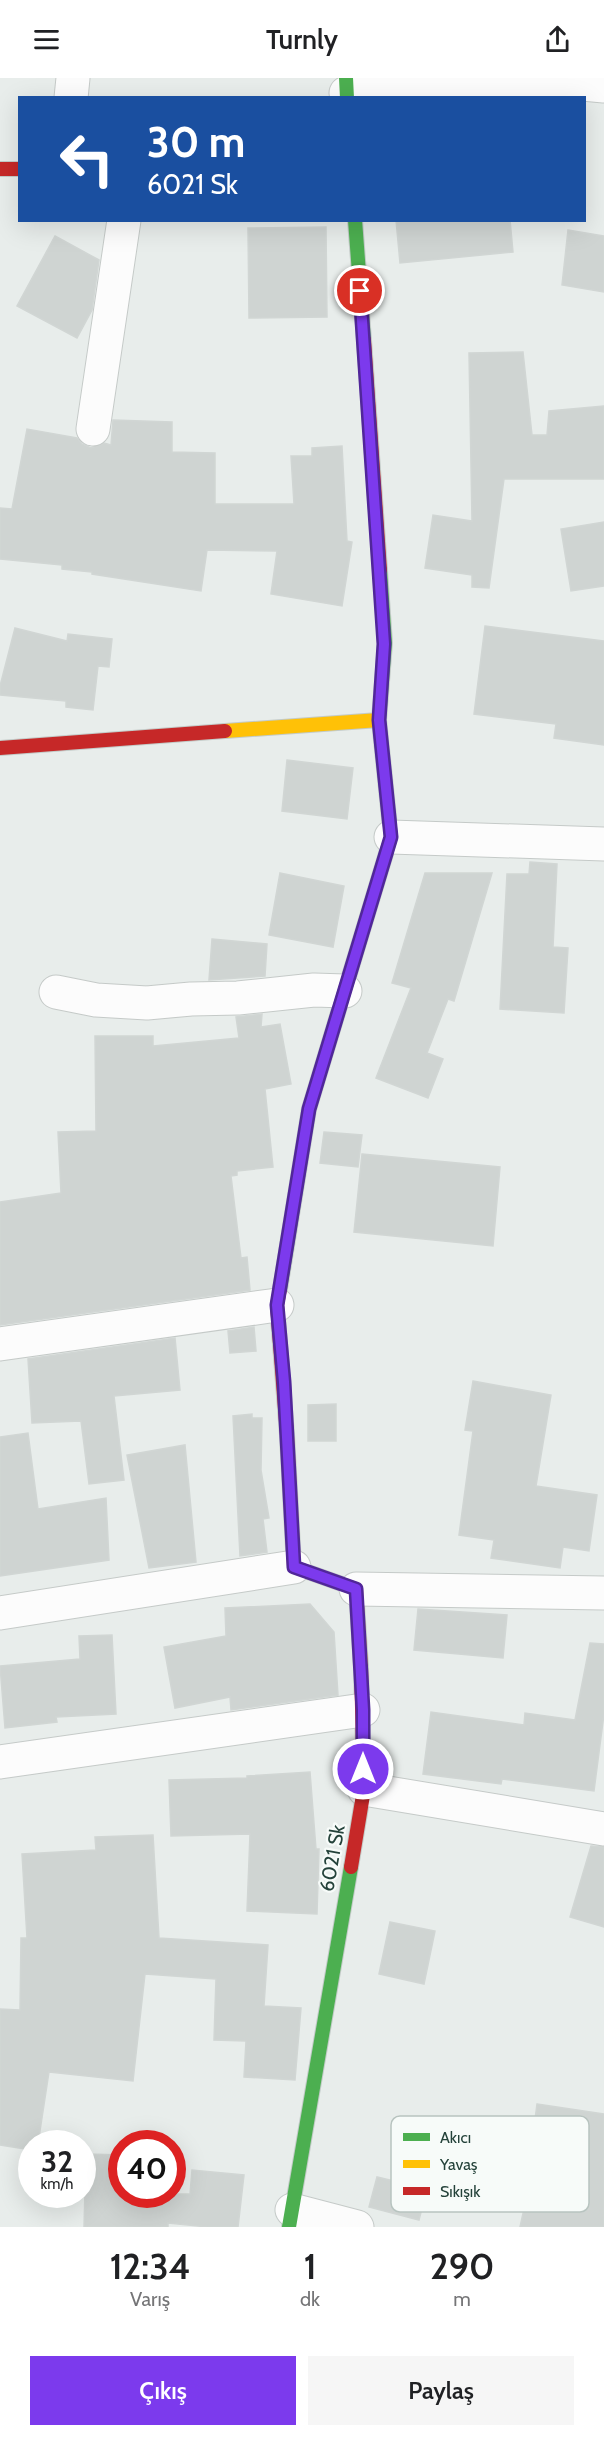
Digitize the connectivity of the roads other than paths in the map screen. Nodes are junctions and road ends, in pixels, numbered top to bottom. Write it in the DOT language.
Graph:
graph roads {
  1 [pos="73,78"];
  2 [pos="604,86"];
  3 [pos="346,90"];
  4 [pos="71,96"];
  5 [pos="0,169"];
  6 [pos="18,169"];
  7 [pos="124,222"];
  8 [pos="355,222"];
  9 [pos="93,429"];
  10 [pos="379,720"];
  11 [pos="0,748"];
  12 [pos="391,837"];
  13 [pos="604,844"];
  14 [pos="345,991"];
  15 [pos="56,992"];
  16 [pos="277,1305"];
  17 [pos="0,1344"];
  18 [pos="294,1567"];
  19 [pos="356,1589"];
  20 [pos="604,1593"];
  21 [pos="0,1613"];
  22 [pos="363,1710"];
  23 [pos="0,1762"];
  24 [pos="364,1789"];
  25 [pos="604,1829"];
  26 [pos="291,2218"];
  27 [pos="357,2227"];
  1 -- 4 [label="street"];
  2 -- 3 [label="street"];
  5 -- 6 [label="street"];
  7 -- 9 [label="street"];
  8 -- 10 [label="street"];
  10 -- 11 [label="street"];
  10 -- 12 [label="street"];
  12 -- 13 [label="street"];
  12 -- 14 [label="street"];
  14 -- 15 [label="street"];
  14 -- 16 [label="street"];
  16 -- 17 [label="street"];
  16 -- 18 [label="street"];
  18 -- 19 [label="street"];
  18 -- 21 [label="street"];
  19 -- 20 [label="street"];
  19 -- 22 [label="street, 6021 Sk"];
  22 -- 23 [label="street"];
  22 -- 24 [label="street, 6021 Sk"];
  24 -- 25 [label="street"];
  24 -- 26 [label="street, 6021 Sk"];
  26 -- 27 [label="street"];
}
